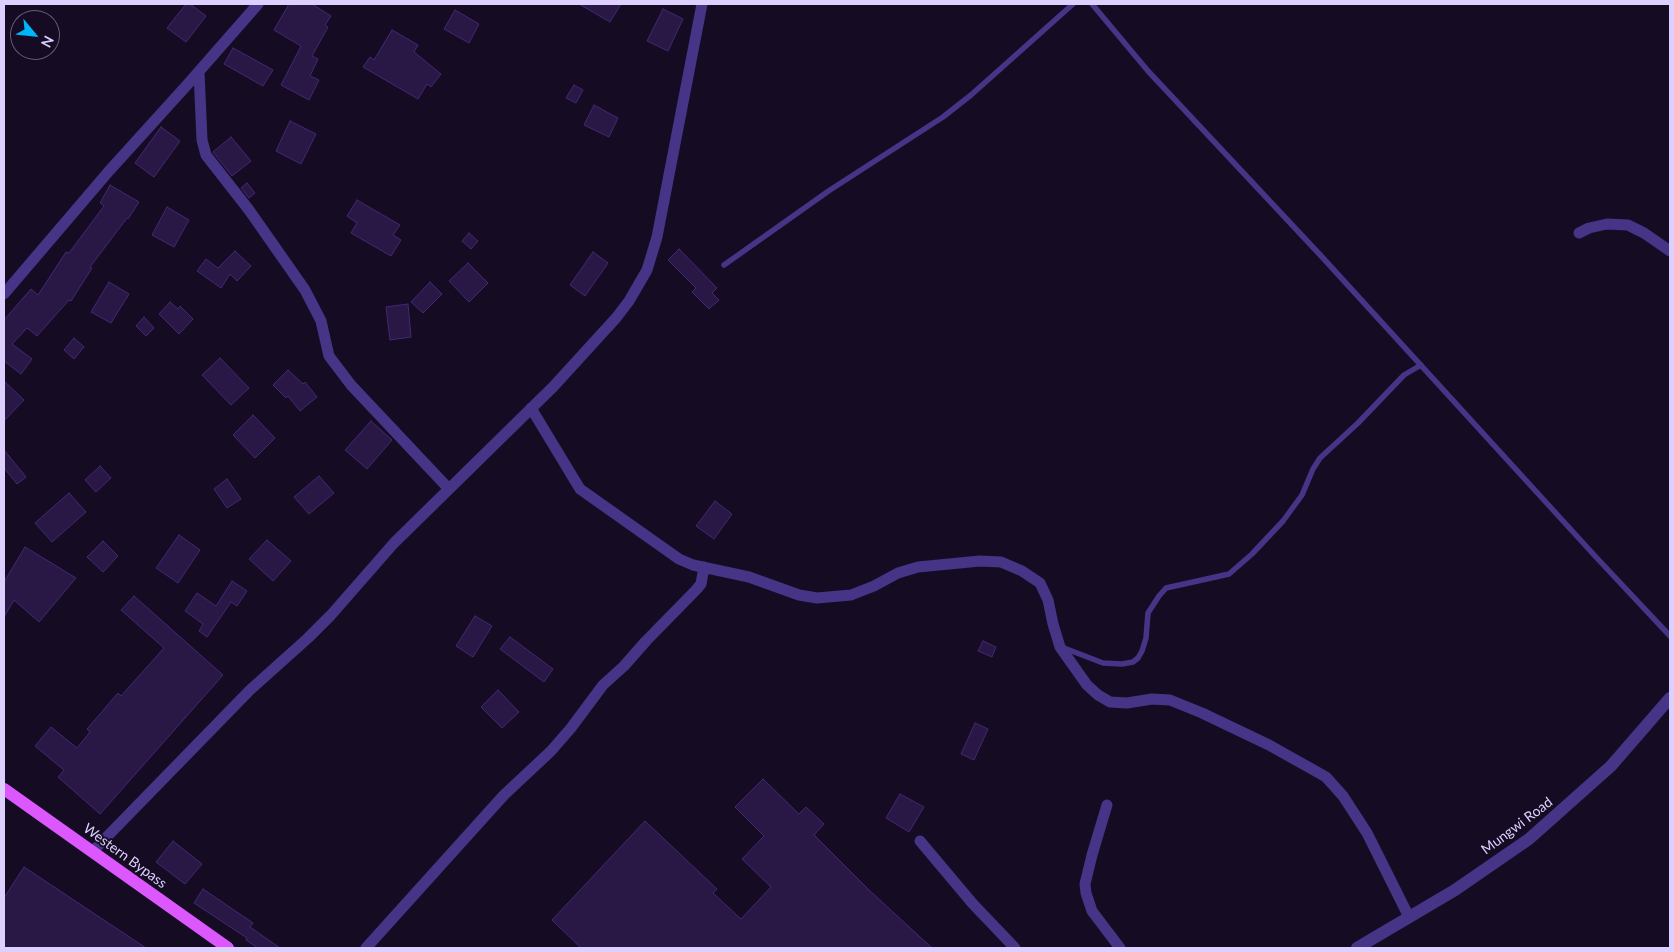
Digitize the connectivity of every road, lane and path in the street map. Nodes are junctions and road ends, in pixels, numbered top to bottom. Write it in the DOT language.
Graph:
graph roads {
  1 [pos="258,4"];
  2 [pos="702,4"];
  3 [pos="1073,4"];
  4 [pos="1092,4"];
  5 [pos="199,72"];
  6 [pos="1579,233"];
  7 [pos="1670,251"];
  8 [pos="724,265"];
  9 [pos="4,294"];
  10 [pos="1421,365"];
  11 [pos="530,408"];
  12 [pos="449,488"];
  13 [pos="704,567"];
  14 [pos="1670,636"];
  15 [pos="1060,647"];
  16 [pos="1670,698"];
  17 [pos="4,789"];
  18 [pos="1107,805"];
  19 [pos="920,841"];
  20 [pos="93,851"];
  21 [pos="1409,917"];
  22 [pos="228,948"];
  23 [pos="366,948"];
  24 [pos="1014,948"];
  25 [pos="1120,948"];
  26 [pos="1357,948"];
  1 -- 5 [label="street"];
  2 -- 11 [label="street"];
  3 -- 8 [label="lane"];
  4 -- 10 [label="lane"];
  5 -- 9 [label="street"];
  5 -- 12 [label="street"];
  6 -- 7 [label="street"];
  10 -- 14 [label="lane"];
  10 -- 15 [label="lane"];
  11 -- 12 [label="street"];
  11 -- 13 [label="street"];
  12 -- 20 [label="street"];
  13 -- 15 [label="street"];
  13 -- 23 [label="street"];
  15 -- 21 [label="street"];
  16 -- 21 [label="street, Mungwi Road"];
  17 -- 20 [label="main road, Western Bypass"];
  18 -- 25 [label="street"];
  19 -- 24 [label="street"];
  20 -- 22 [label="main road, Western Bypass"];
  21 -- 26 [label="street, Mungwi Road"];
}
